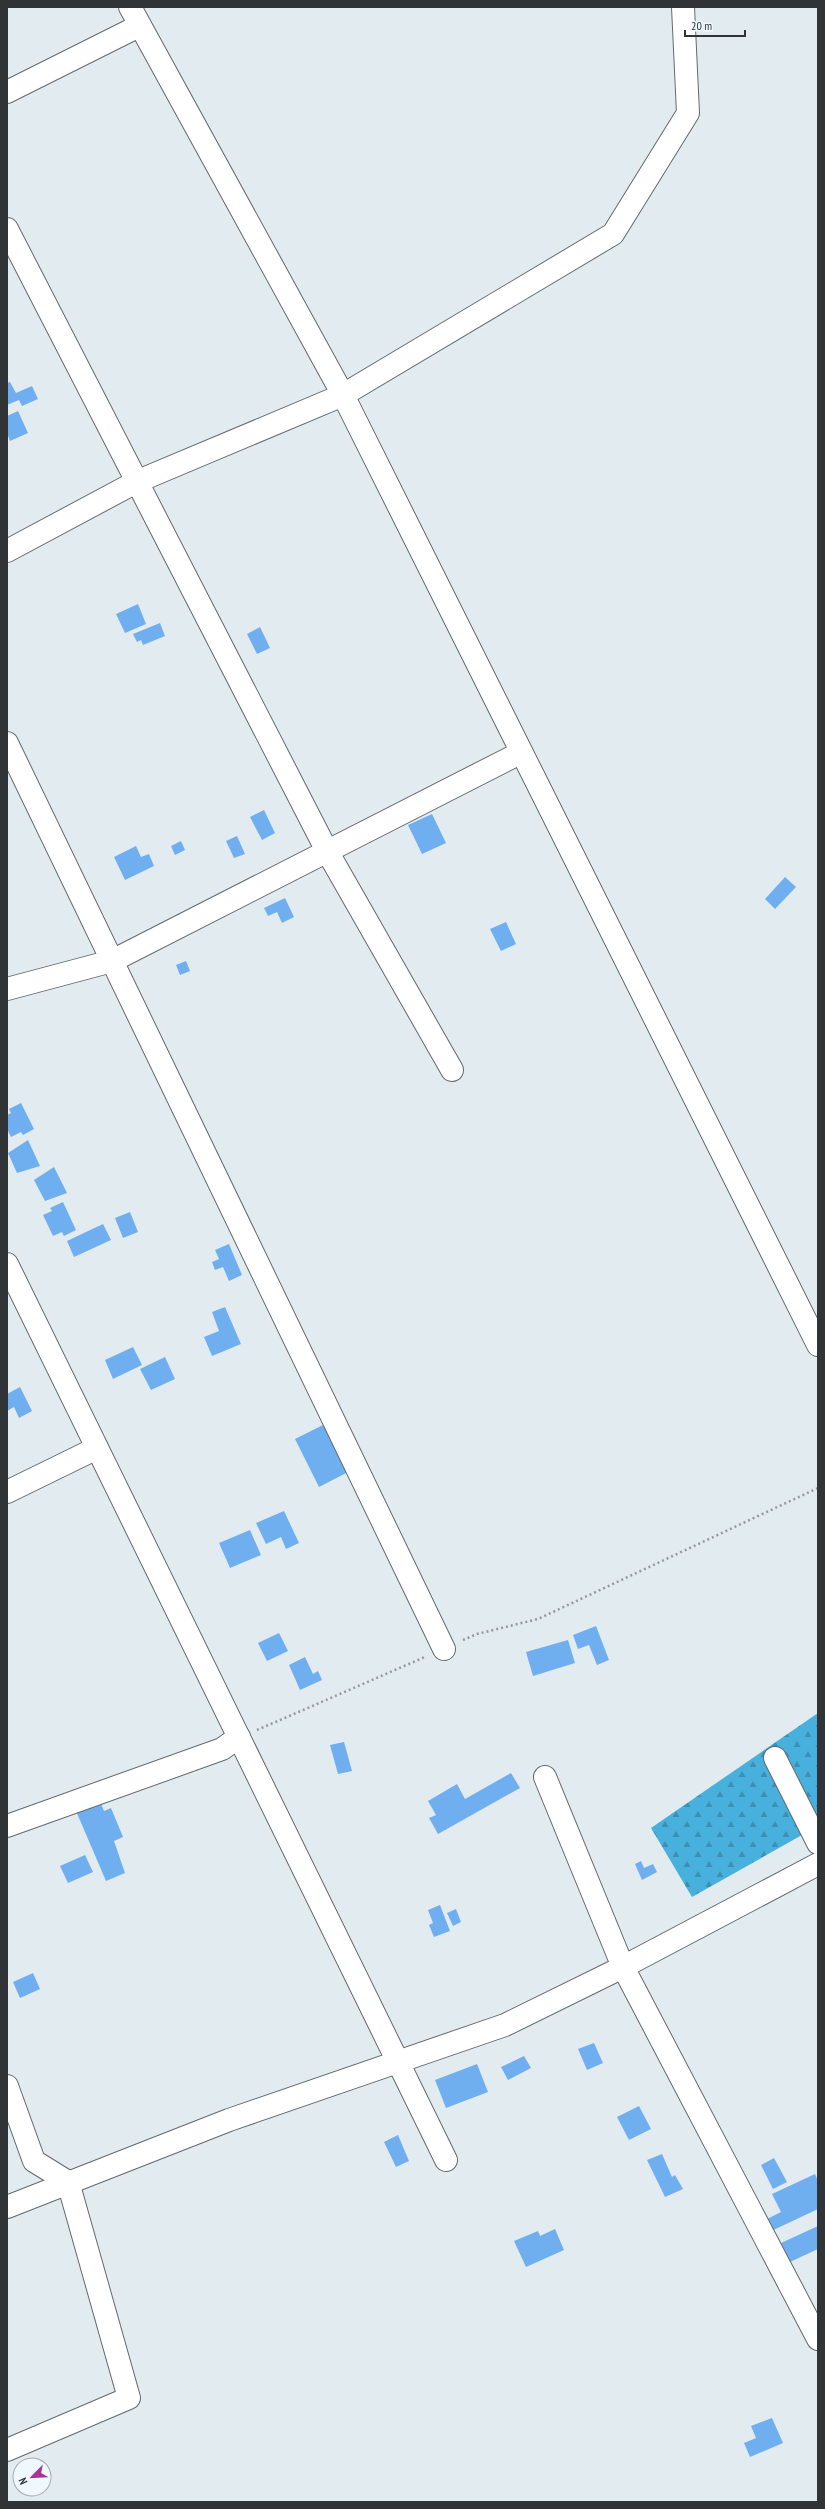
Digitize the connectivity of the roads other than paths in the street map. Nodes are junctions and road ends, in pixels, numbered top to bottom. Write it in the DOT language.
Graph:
graph roads {
  1 [pos="683,7"];
  2 [pos="135,17"];
  3 [pos="7,92"];
  4 [pos="7,229"];
  5 [pos="343,395"];
  6 [pos="136,482"];
  7 [pos="7,551"];
  8 [pos="7,743"];
  9 [pos="520,753"];
  10 [pos="327,851"];
  11 [pos="112,961"];
  12 [pos="7,990"];
  13 [pos="452,1070"];
  14 [pos="7,1264"];
  15 [pos="818,1345"];
  16 [pos="97,1448"];
  17 [pos="7,1492"];
  18 [pos="444,1649"];
  19 [pos="239,1737"];
  20 [pos="775,1758"];
  21 [pos="545,1777"];
  22 [pos="7,1826"];
  23 [pos="818,1843"];
  24 [pos="818,1864"];
  25 [pos="623,1967"];
  26 [pos="398,2063"];
  27 [pos="7,2086"];
  28 [pos="446,2160"];
  29 [pos="68,2182"];
  30 [pos="7,2208"];
  31 [pos="815,2327"];
  32 [pos="7,2450"];
  1 -- 5 [label="street"];
  2 -- 3 [label="street"];
  2 -- 5 [label="street"];
  4 -- 6 [label="street"];
  5 -- 6 [label="street"];
  5 -- 9 [label="street"];
  6 -- 7 [label="street"];
  6 -- 10 [label="street"];
  8 -- 11 [label="street"];
  9 -- 10 [label="street"];
  9 -- 15 [label="street"];
  10 -- 11 [label="street"];
  10 -- 13 [label="street"];
  11 -- 12 [label="street"];
  11 -- 18 [label="street"];
  14 -- 16 [label="street"];
  16 -- 17 [label="street"];
  16 -- 19 [label="street"];
  19 -- 22 [label="street"];
  19 -- 26 [label="street"];
  20 -- 23 [label="street"];
  21 -- 25 [label="street"];
  24 -- 25 [label="street"];
  25 -- 26 [label="street"];
  25 -- 31 [label="street"];
  26 -- 28 [label="street"];
  26 -- 29 [label="street"];
  27 -- 29 [label="street"];
  29 -- 30 [label="street"];
  29 -- 32 [label="street"];
}
